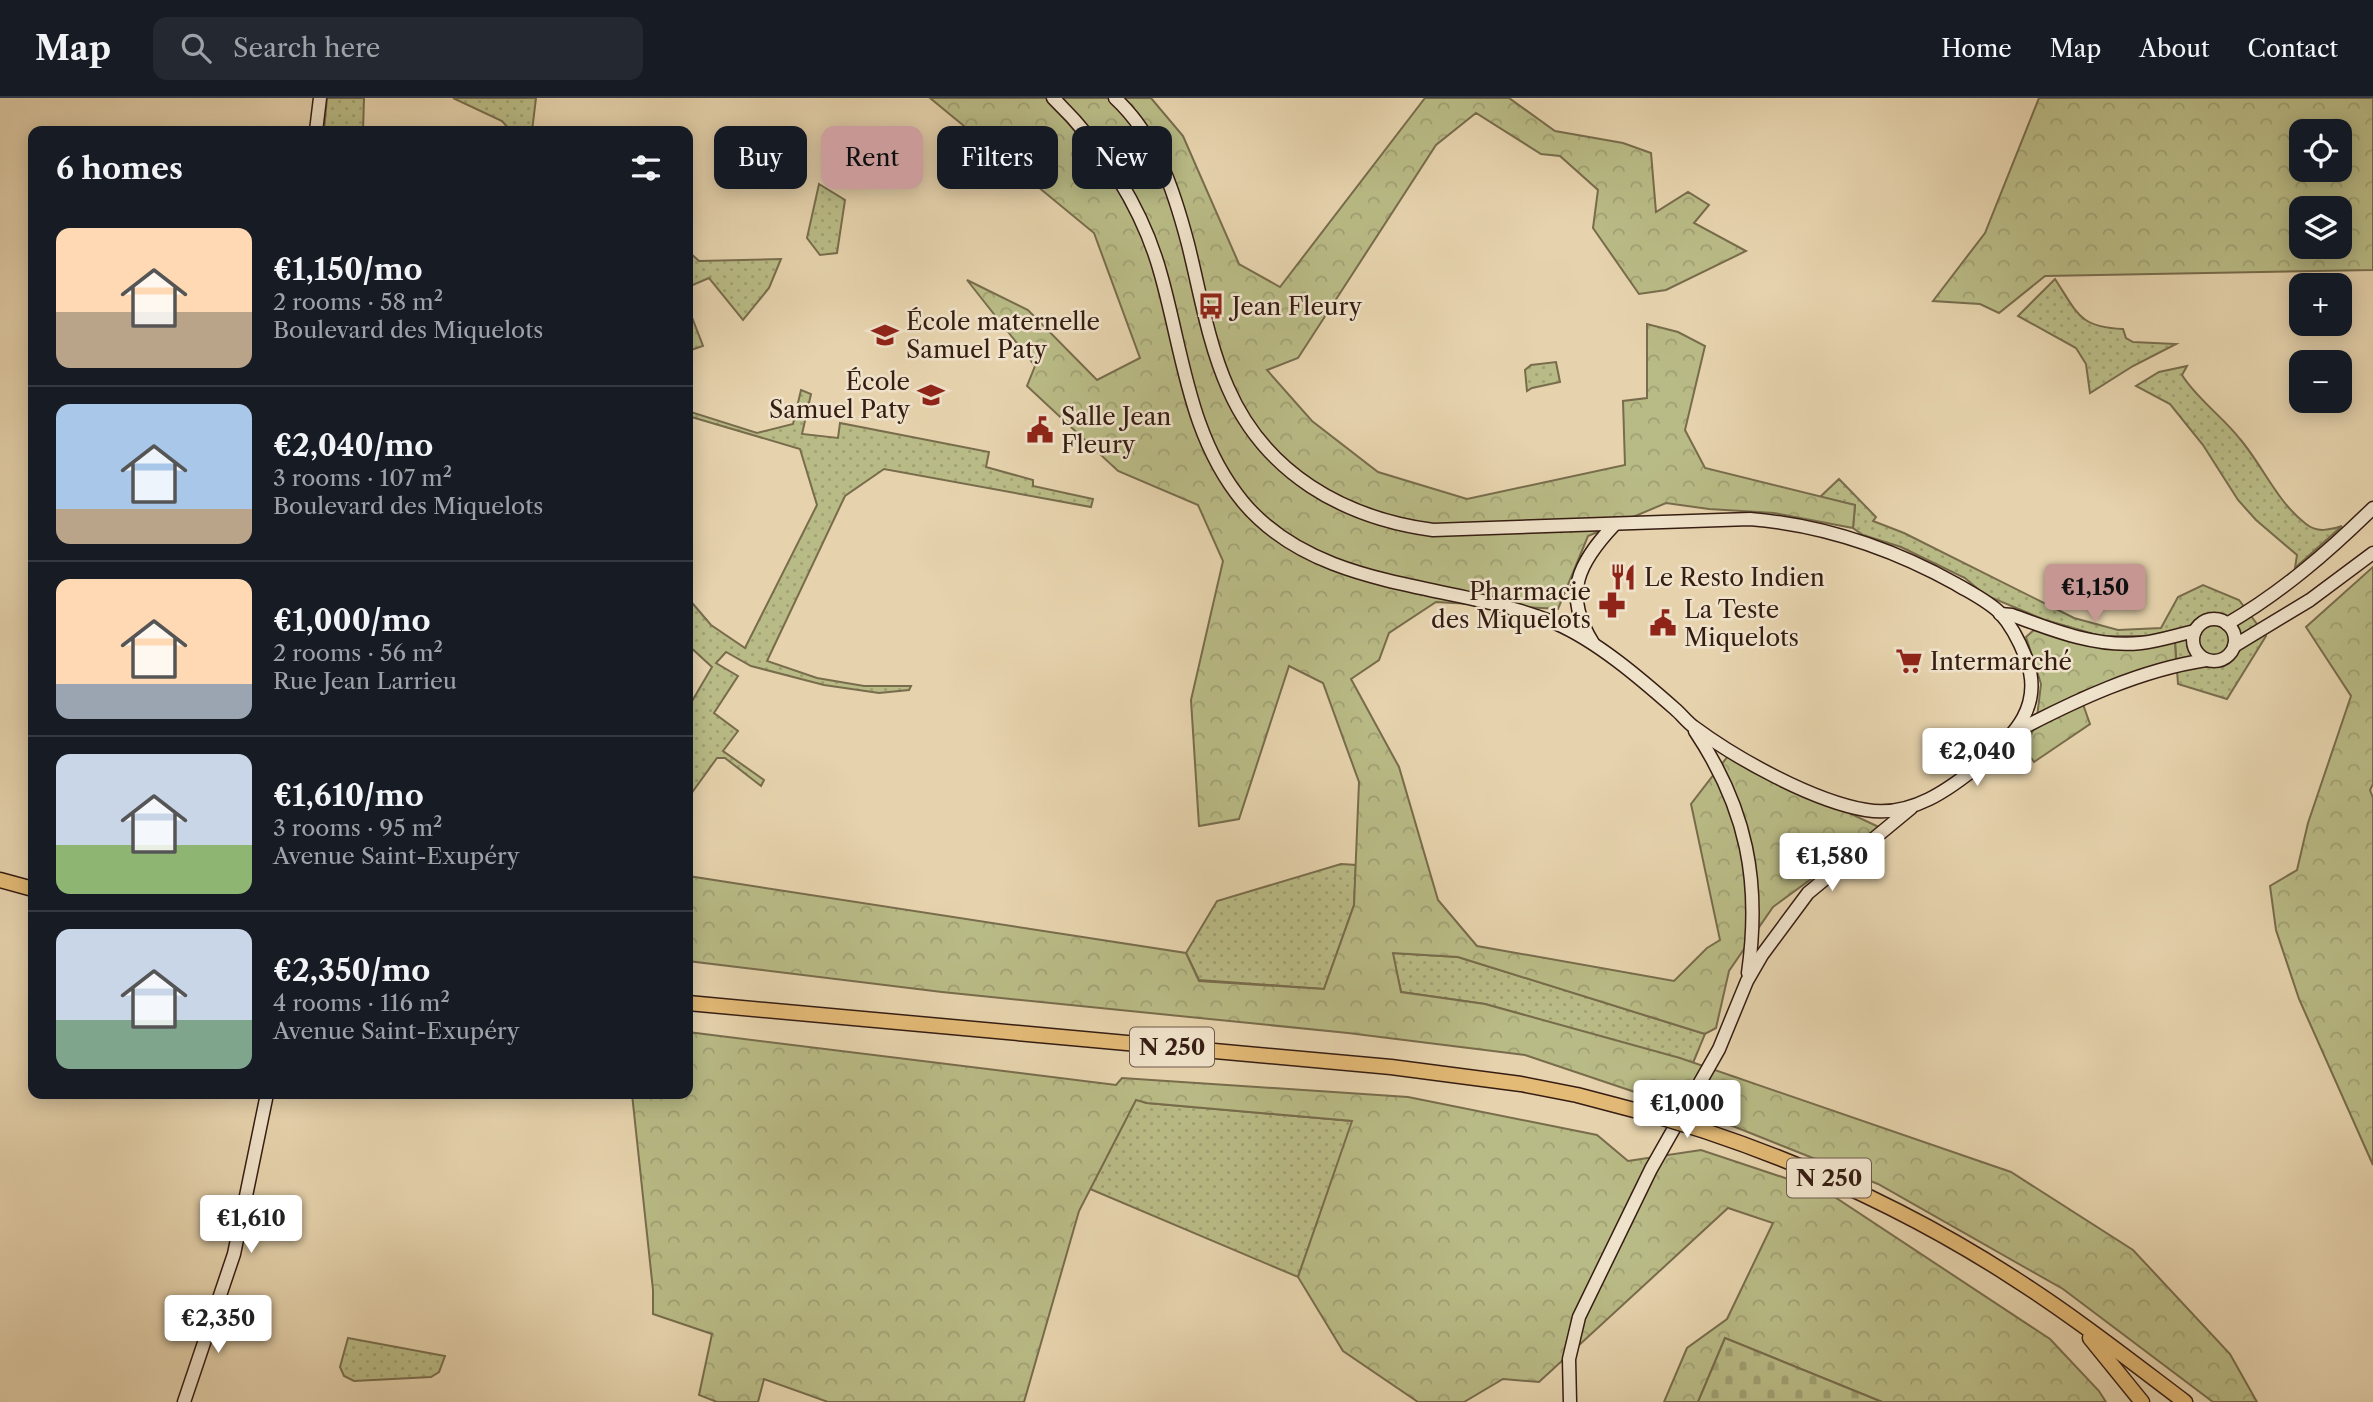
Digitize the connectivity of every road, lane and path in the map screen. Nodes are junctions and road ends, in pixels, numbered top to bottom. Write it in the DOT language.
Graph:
graph roads {
  1 [pos="320,98"];
  2 [pos="1053,98"];
  3 [pos="1115,98"];
  4 [pos="317,126"];
  5 [pos="2373,508"];
  6 [pos="1615,524"];
  7 [pos="2373,553"];
  8 [pos="2000,614"];
  9 [pos="2227,624"];
  10 [pos="2195,631"];
  11 [pos="1595,646"];
  12 [pos="2234,646"];
  13 [pos="2206,660"];
  14 [pos="1691,725"];
  15 [pos="2017,731"];
  16 [pos="1911,808"];
  17 [pos="0,880"];
  18 [pos="28,888"];
  19 [pos="1747,981"];
  20 [pos="693,1003"];
  21 [pos="266,1099"];
  22 [pos="2076,1321"];
  23 [pos="2135,1364"];
  24 [pos="184,1402"];
  25 [pos="1570,1402"];
  26 [pos="2142,1402"];
  27 [pos="2174,1402"];
  28 [pos="2185,1402"];
  1 -- 4 [label="main road"];
  2 -- 11 [label="main road"];
  3 -- 6 [label="main road"];
  5 -- 9 [label="main road"];
  6 -- 8 [label="main road"];
  6 -- 11 [label="main road"];
  7 -- 12 [label="main road"];
  8 -- 10 [label="main road"];
  8 -- 15 [label="main road"];
  9 -- 10 [label="main road"];
  9 -- 12 [label="main road"];
  10 -- 13 [label="main road"];
  11 -- 14 [label="main road"];
  12 -- 13 [label="main road"];
  13 -- 15 [label="main road"];
  14 -- 16 [label="main road"];
  14 -- 19 [label="main road"];
  15 -- 16 [label="main road"];
  16 -- 19 [label="main road"];
  17 -- 18 [label="main road"];
  19 -- 25 [label="main road"];
  20 -- 22 [label="main road, N 250, bridge"];
  21 -- 24 [label="main road"];
  22 -- 23 [label="main road, N 250"];
  22 -- 26 [label="main road"];
  23 -- 27 [label="main road, N 250"];
  23 -- 28 [label="main road"];
}
